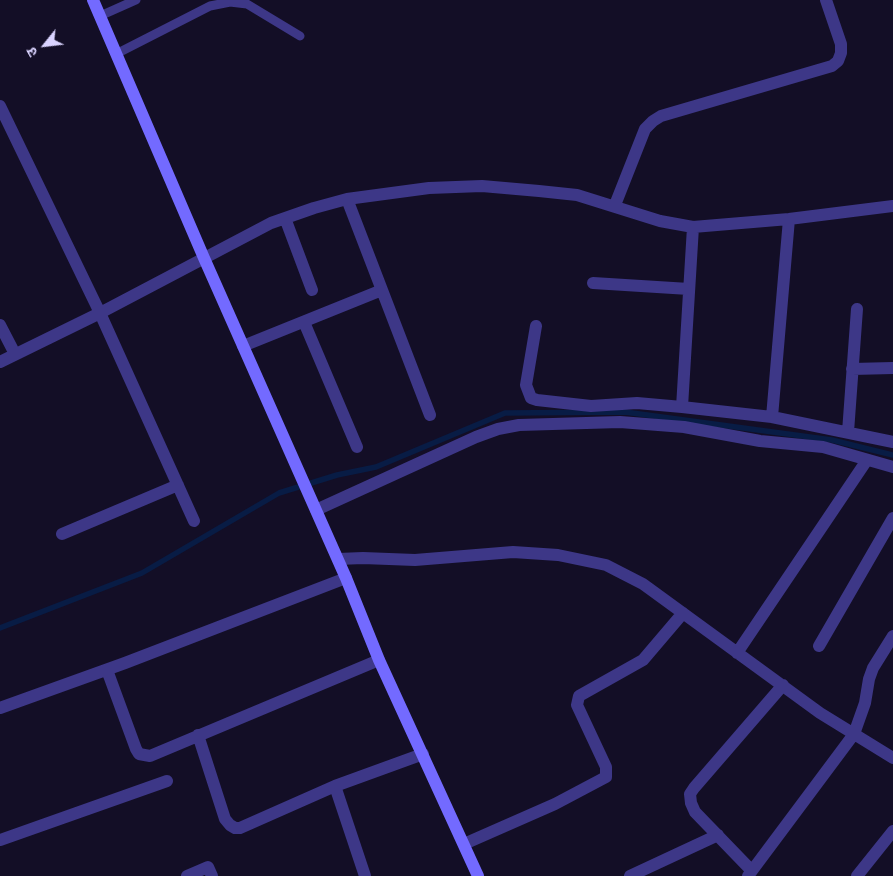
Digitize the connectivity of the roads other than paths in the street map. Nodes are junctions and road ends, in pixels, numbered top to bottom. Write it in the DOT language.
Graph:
graph roads {
  1 [pos="93,0"];
  2 [pos="136,0"];
  3 [pos="826,0"];
  4 [pos="100,16"];
  5 [pos="300,36"];
  6 [pos="116,54"];
  7 [pos="0,106"];
  8 [pos="347,199"];
  9 [pos="615,205"];
  10 [pos="893,206"];
  11 [pos="285,218"];
  12 [pos="789,219"];
  13 [pos="693,227"];
  14 [pos="204,258"];
  15 [pos="592,283"];
  16 [pos="689,289"];
  17 [pos="312,290"];
  18 [pos="382,290"];
  19 [pos="856,309"];
  20 [pos="100,313"];
  21 [pos="304,322"];
  22 [pos="0,325"];
  23 [pos="536,326"];
  24 [pos="244,346"];
  25 [pos="15,354"];
  26 [pos="0,362"];
  27 [pos="893,368"];
  28 [pos="852,369"];
  29 [pos="682,407"];
  30 [pos="430,415"];
  31 [pos="772,417"];
  32 [pos="848,432"];
  33 [pos="893,442"];
  34 [pos="358,447"];
  35 [pos="867,460"];
  36 [pos="893,467"];
  37 [pos="178,485"];
  38 [pos="316,510"];
  39 [pos="893,518"];
  40 [pos="194,521"];
  41 [pos="62,534"];
  42 [pos="338,559"];
  43 [pos="346,578"];
  44 [pos="683,613"];
  45 [pos="893,636"];
  46 [pos="819,646"];
  47 [pos="737,653"];
  48 [pos="379,660"];
  49 [pos="107,670"];
  50 [pos="782,685"];
  51 [pos="0,708"];
  52 [pos="854,734"];
  53 [pos="198,736"];
  54 [pos="423,754"];
  55 [pos="893,758"];
  56 [pos="167,781"];
  57 [pos="335,786"];
  58 [pos="893,830"];
  59 [pos="718,835"];
  60 [pos="0,840"];
  61 [pos="464,844"];
  62 [pos="750,873"];
  63 [pos="187,876"];
  64 [pos="212,876"];
  65 [pos="365,876"];
  66 [pos="478,876"];
  67 [pos="630,876"];
  68 [pos="857,876"];
  1 -- 4 [label="street"];
  2 -- 4 [label="lane"];
  3 -- 9 [label="street"];
  4 -- 6 [label="street"];
  5 -- 6 [label="lane"];
  6 -- 14 [label="street"];
  7 -- 20 [label="street"];
  8 -- 9 [label="street"];
  8 -- 11 [label="street"];
  8 -- 18 [label="street"];
  9 -- 13 [label="street"];
  10 -- 12 [label="street"];
  11 -- 14 [label="street"];
  11 -- 17 [label="street"];
  12 -- 13 [label="street"];
  12 -- 31 [label="street"];
  13 -- 16 [label="street"];
  14 -- 20 [label="street"];
  14 -- 24 [label="street"];
  15 -- 16 [label="street"];
  16 -- 29 [label="street"];
  18 -- 21 [label="street"];
  18 -- 30 [label="street"];
  19 -- 28 [label="street"];
  20 -- 25 [label="street"];
  20 -- 37 [label="street"];
  21 -- 24 [label="street"];
  21 -- 34 [label="street"];
  22 -- 25 [label="street"];
  23 -- 29 [label="street"];
  24 -- 38 [label="street"];
  25 -- 26 [label="street"];
  27 -- 28 [label="street"];
  28 -- 32 [label="street"];
  29 -- 31 [label="street"];
  31 -- 32 [label="street"];
  32 -- 33 [label="street"];
  35 -- 36 [label="street"];
  35 -- 38 [label="street"];
  35 -- 47 [label="street"];
  37 -- 40 [label="street"];
  37 -- 41 [label="street"];
  38 -- 42 [label="street"];
  39 -- 46 [label="street"];
  42 -- 43 [label="street"];
  42 -- 44 [label="street"];
  43 -- 48 [label="street"];
  43 -- 49 [label="street"];
  44 -- 47 [label="street"];
  44 -- 61 [label="street"];
  45 -- 52 [label="street"];
  47 -- 50 [label="street"];
  48 -- 53 [label="street"];
  48 -- 54 [label="street"];
  49 -- 51 [label="street"];
  49 -- 53 [label="street"];
  50 -- 52 [label="street"];
  50 -- 59 [label="street"];
  52 -- 55 [label="street"];
  52 -- 62 [label="street"];
  53 -- 57 [label="street"];
  54 -- 57 [label="street"];
  54 -- 61 [label="street"];
  56 -- 60 [label="street"];
  57 -- 65 [label="street"];
  58 -- 68 [label="street"];
  59 -- 62 [label="street"];
  59 -- 67 [label="street"];
  61 -- 66 [label="street"];
  63 -- 64 [label="street"];
}
